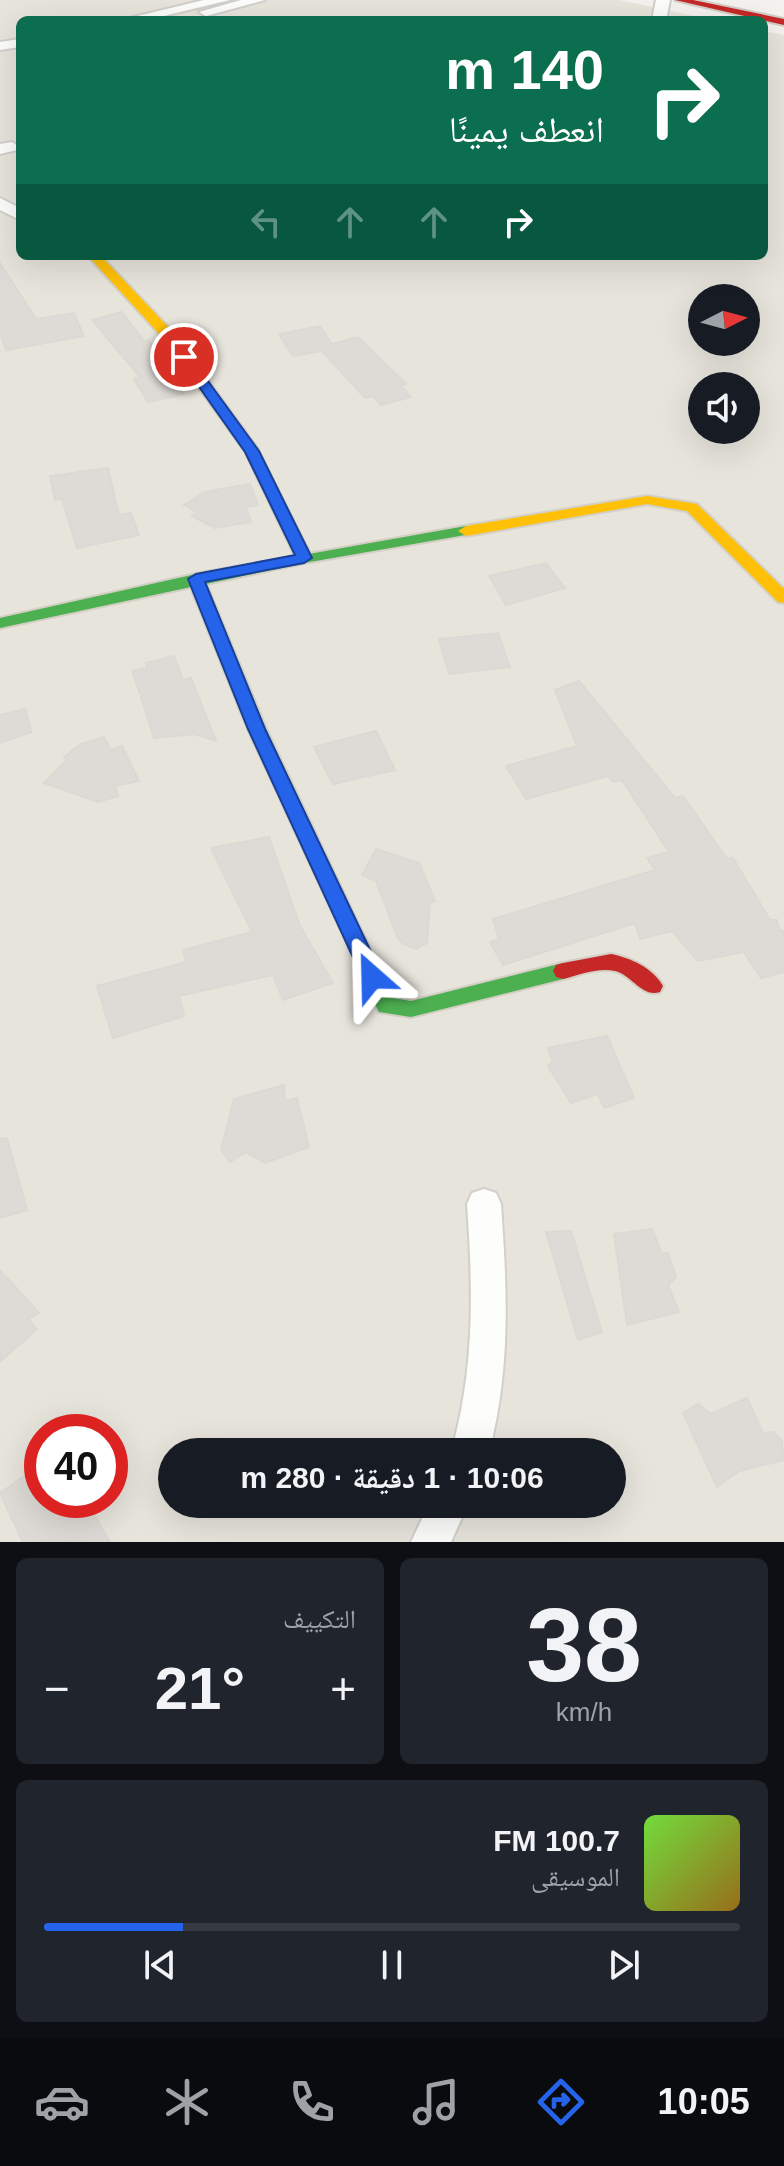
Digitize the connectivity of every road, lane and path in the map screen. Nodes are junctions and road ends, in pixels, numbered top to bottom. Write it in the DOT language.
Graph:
graph roads {
  1 [pos="223,0"];
  2 [pos="258,0"];
  3 [pos="680,0"];
  4 [pos="147,16"];
  5 [pos="189,16"];
  6 [pos="756,16"];
  7 [pos="98,260"];
  8 [pos="304,558"];
  9 [pos="196,579"];
  10 [pos="784,598"];
  11 [pos="0,623"];
  12 [pos="653,986"];
  13 [pos="484,1204"];
  14 [pos="474,1438"];
  15 [pos="442,1518"];
  16 [pos="430,1542"];
  1 -- 4 [label="street"];
  2 -- 5 [label="street"];
  3 -- 6 [label="street"];
  7 -- 8 [label="street"];
  8 -- 9 [label="street"];
  8 -- 10 [label="street"];
  9 -- 11 [label="street"];
  9 -- 12 [label="street"];
  13 -- 14 [label="street"];
  15 -- 16 [label="street"];
}
